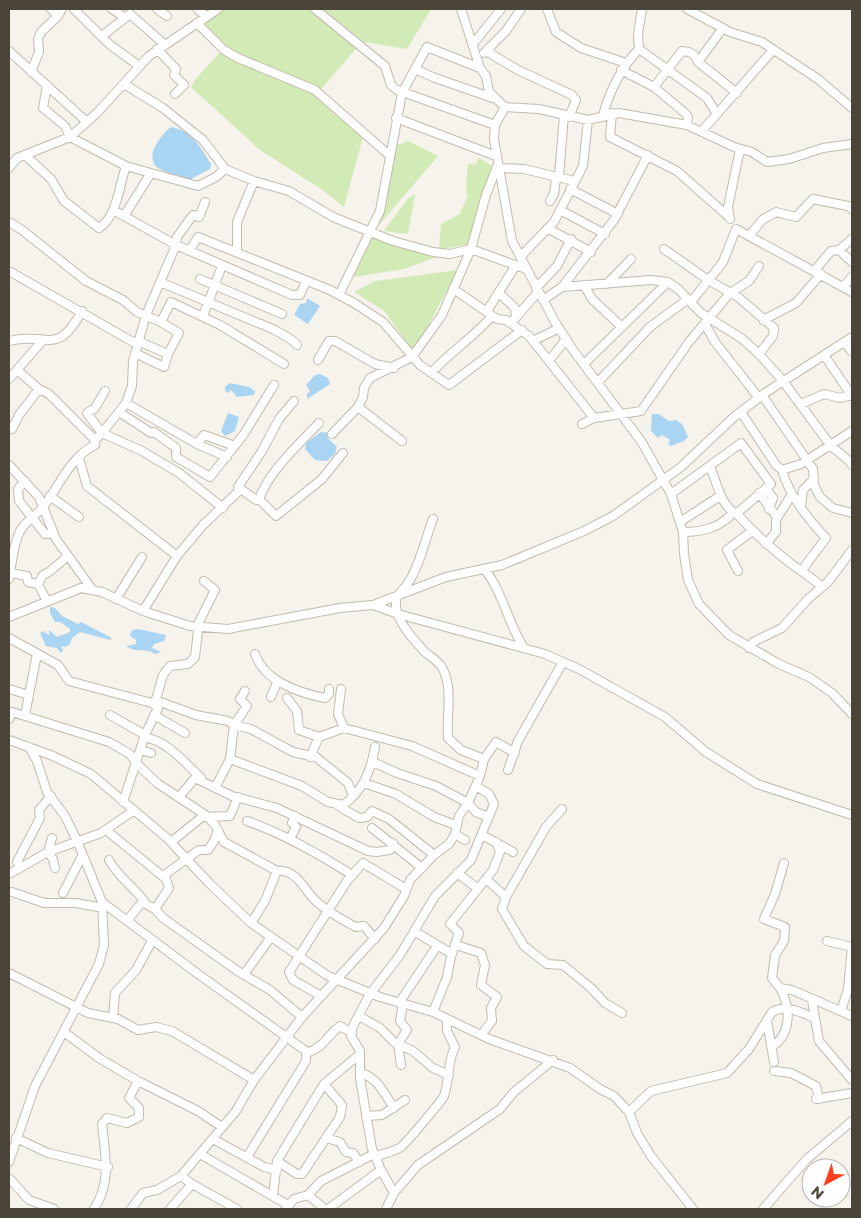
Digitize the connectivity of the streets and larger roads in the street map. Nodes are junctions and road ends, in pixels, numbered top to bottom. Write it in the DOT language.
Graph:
graph roads {
  1 [pos="50,9"];
  2 [pos="74,9"];
  3 [pos="112,9"];
  4 [pos="157,9"];
  5 [pos="199,9"];
  6 [pos="218,9"];
  7 [pos="315,9"];
  8 [pos="461,9"];
  9 [pos="500,9"];
  10 [pos="521,9"];
  11 [pos="548,9"];
  12 [pos="642,9"];
  13 [pos="687,9"];
  14 [pos="60,12"];
  15 [pos="130,13"];
  16 [pos="167,16"];
  17 [pos="207,16"];
  18 [pos="197,23"];
  19 [pos="723,28"];
  20 [pos="102,36"];
  21 [pos="474,43"];
  22 [pos="164,44"];
  23 [pos="157,49"];
  24 [pos="639,50"];
  25 [pos="773,50"];
  26 [pos="9,51"];
  27 [pos="486,51"];
  28 [pos="478,60"];
  29 [pos="698,62"];
  30 [pos="139,66"];
  31 [pos="624,66"];
  32 [pos="480,68"];
  33 [pos="415,69"];
  34 [pos="668,69"];
  35 [pos="31,72"];
  36 [pos="124,84"];
  37 [pos="46,85"];
  38 [pos="654,87"];
  39 [pos="402,93"];
  40 [pos="737,93"];
  41 [pos="175,94"];
  42 [pos="495,99"];
  43 [pos="505,107"];
  44 [pos="852,108"];
  45 [pos="612,114"];
  46 [pos="717,114"];
  47 [pos="603,115"];
  48 [pos="566,116"];
  49 [pos="396,118"];
  50 [pos="588,120"];
  51 [pos="87,122"];
  52 [pos="495,125"];
  53 [pos="687,125"];
  54 [pos="702,131"];
  55 [pos="70,137"];
  56 [pos="852,144"];
  57 [pos="740,149"];
  58 [pos="25,155"];
  59 [pos="389,155"];
  60 [pos="648,156"];
  61 [pos="498,163"];
  62 [pos="126,166"];
  63 [pos="9,168"];
  64 [pos="226,169"];
  65 [pos="151,173"];
  66 [pos="559,176"];
  67 [pos="574,180"];
  68 [pos="254,181"];
  69 [pos="570,189"];
  70 [pos="550,201"];
  71 [pos="204,202"];
  72 [pos="852,209"];
  73 [pos="114,210"];
  74 [pos="560,210"];
  75 [pos="618,214"];
  76 [pos="124,216"];
  77 [pos="730,218"];
  78 [pos="9,222"];
  79 [pos="549,229"];
  80 [pos="736,229"];
  81 [pos="369,232"];
  82 [pos="604,234"];
  83 [pos="750,235"];
  84 [pos="571,239"];
  85 [pos="852,239"];
  86 [pos="176,245"];
  87 [pos="471,249"];
  88 [pos="664,249"];
  89 [pos="839,250"];
  90 [pos="189,251"];
  91 [pos="237,252"];
  92 [pos="591,252"];
  93 [pos="520,257"];
  94 [pos="631,259"];
  95 [pos="852,262"];
  96 [pos="516,265"];
  97 [pos="222,266"];
  98 [pos="759,266"];
  99 [pos="526,269"];
  100 [pos="9,271"];
  101 [pos="818,272"];
  102 [pos="852,276"];
  103 [pos="200,278"];
  104 [pos="708,280"];
  105 [pos="306,281"];
  106 [pos="160,282"];
  107 [pos="668,282"];
  108 [pos="214,284"];
  109 [pos="607,284"];
  110 [pos="584,285"];
  111 [pos="844,286"];
  112 [pos="562,287"];
  113 [pos="455,290"];
  114 [pos="537,290"];
  115 [pos="188,292"];
  116 [pos="852,292"];
  117 [pos="730,293"];
  118 [pos="500,294"];
  119 [pos="339,295"];
  120 [pos="543,300"];
  121 [pos="690,300"];
  122 [pos="208,301"];
  123 [pos="182,307"];
  124 [pos="82,311"];
  125 [pos="490,313"];
  126 [pos="282,314"];
  127 [pos="146,315"];
  128 [pos="203,316"];
  129 [pos="514,320"];
  130 [pos="764,320"];
  131 [pos="161,322"];
  132 [pos="707,322"];
  133 [pos="622,327"];
  134 [pos="559,328"];
  135 [pos="522,330"];
  136 [pos="566,339"];
  137 [pos="43,340"];
  138 [pos="849,340"];
  139 [pos="9,341"];
  140 [pos="138,341"];
  141 [pos="533,341"];
  142 [pos="297,345"];
  143 [pos="852,352"];
  144 [pos="135,353"];
  145 [pos="168,354"];
  146 [pos="759,354"];
  147 [pos="824,355"];
  148 [pos="412,357"];
  149 [pos="318,360"];
  150 [pos="549,361"];
  151 [pos="284,364"];
  152 [pos="584,364"];
  153 [pos="395,368"];
  154 [pos="17,370"];
  155 [pos="431,373"];
  156 [pos="9,379"];
  157 [pos="783,381"];
  158 [pos="598,382"];
  159 [pos="274,385"];
  160 [pos="39,389"];
  161 [pos="105,391"];
  162 [pos="852,395"];
  163 [pos="761,397"];
  164 [pos="294,401"];
  165 [pos="126,403"];
  166 [pos="801,404"];
  167 [pos="358,407"];
  168 [pos="119,412"];
  169 [pos="741,412"];
  170 [pos="622,413"];
  171 [pos="594,418"];
  172 [pos="320,423"];
  173 [pos="582,424"];
  174 [pos="10,431"];
  175 [pos="852,431"];
  176 [pos="102,434"];
  177 [pos="332,434"];
  178 [pos="94,440"];
  179 [pos="402,441"];
  180 [pos="197,444"];
  181 [pos="235,446"];
  182 [pos="831,446"];
  183 [pos="343,452"];
  184 [pos="227,457"];
  185 [pos="79,458"];
  186 [pos="806,461"];
  187 [pos="9,465"];
  188 [pos="852,465"];
  189 [pos="710,467"];
  190 [pos="782,470"];
  191 [pos="814,479"];
  192 [pos="664,480"];
  193 [pos="25,481"];
  194 [pos="9,488"];
  195 [pos="766,488"];
  196 [pos="18,489"];
  197 [pos="241,489"];
  198 [pos="759,493"];
  199 [pos="671,494"];
  200 [pos="792,494"];
  201 [pos="50,496"];
  202 [pos="720,496"];
  203 [pos="259,499"];
  204 [pos="43,507"];
  205 [pos="223,508"];
  206 [pos="801,508"];
  207 [pos="769,509"];
  208 [pos="734,513"];
  209 [pos="852,513"];
  210 [pos="32,516"];
  211 [pos="79,517"];
  212 [pos="778,517"];
  213 [pos="433,519"];
  214 [pos="680,522"];
  215 [pos="752,531"];
  216 [pos="683,532"];
  217 [pos="54,534"];
  218 [pos="766,544"];
  219 [pos="852,553"];
  220 [pos="68,556"];
  221 [pos="177,556"];
  222 [pos="142,557"];
  223 [pos="485,570"];
  224 [pos="802,570"];
  225 [pos="738,572"];
  226 [pos="9,576"];
  227 [pos="204,581"];
  228 [pos="38,584"];
  229 [pos="821,586"];
  230 [pos="92,589"];
  231 [pos="398,595"];
  232 [pos="116,599"];
  233 [pos="47,601"];
  234 [pos="373,604"];
  235 [pos="143,611"];
  236 [pos="398,614"];
  237 [pos="9,617"];
  238 [pos="199,628"];
  239 [pos="9,638"];
  240 [pos="524,648"];
  241 [pos="749,648"];
  242 [pos="37,654"];
  243 [pos="255,654"];
  244 [pos="563,662"];
  245 [pos="278,682"];
  246 [pos="9,688"];
  247 [pos="329,689"];
  248 [pos="341,689"];
  249 [pos="245,691"];
  250 [pos="29,695"];
  251 [pos="271,697"];
  252 [pos="287,698"];
  253 [pos="156,708"];
  254 [pos="852,714"];
  255 [pos="26,715"];
  256 [pos="110,716"];
  257 [pos="9,719"];
  258 [pos="234,725"];
  259 [pos="344,728"];
  260 [pos="185,733"];
  261 [pos="144,736"];
  262 [pos="319,737"];
  263 [pos="9,740"];
  264 [pos="29,747"];
  265 [pos="375,747"];
  266 [pos="140,750"];
  267 [pos="151,753"];
  268 [pos="516,753"];
  269 [pos="310,757"];
  270 [pos="484,759"];
  271 [pos="230,760"];
  272 [pos="136,762"];
  273 [pos="373,762"];
  274 [pos="508,770"];
  275 [pos="480,776"];
  276 [pos="206,783"];
  277 [pos="364,783"];
  278 [pos="476,786"];
  279 [pos="215,788"];
  280 [pos="51,796"];
  281 [pos="180,796"];
  282 [pos="353,796"];
  283 [pos="238,797"];
  284 [pos="123,802"];
  285 [pos="468,803"];
  286 [pos="337,805"];
  287 [pos="562,809"];
  288 [pos="133,811"];
  289 [pos="852,815"];
  290 [pos="207,816"];
  291 [pos="295,816"];
  292 [pos="490,817"];
  293 [pos="247,821"];
  294 [pos="456,825"];
  295 [pos="372,828"];
  296 [pos="106,830"];
  297 [pos="218,830"];
  298 [pos="455,834"];
  299 [pos="410,835"];
  300 [pos="482,835"];
  301 [pos="52,838"];
  302 [pos="290,840"];
  303 [pos="466,840"];
  304 [pos="171,842"];
  305 [pos="496,842"];
  306 [pos="78,843"];
  307 [pos="395,845"];
  308 [pos="368,851"];
  309 [pos="48,852"];
  310 [pos="513,852"];
  311 [pos="434,855"];
  312 [pos="82,856"];
  313 [pos="187,858"];
  314 [pos="109,860"];
  315 [pos="17,862"];
  316 [pos="363,863"];
  317 [pos="784,863"];
  318 [pos="55,868"];
  319 [pos="422,868"];
  320 [pos="277,870"];
  321 [pos="457,873"];
  322 [pos="9,874"];
  323 [pos="352,875"];
  324 [pos="163,876"];
  325 [pos="486,879"];
  326 [pos="478,888"];
  327 [pos="406,889"];
  328 [pos="64,892"];
  329 [pos="10,894"];
  330 [pos="506,897"];
  331 [pos="144,901"];
  332 [pos="102,905"];
  333 [pos="155,909"];
  334 [pos="329,912"];
  335 [pos="127,921"];
  336 [pos="251,922"];
  337 [pos="414,931"];
  338 [pos="271,937"];
  339 [pos="375,939"];
  340 [pos="152,941"];
  341 [pos="827,941"];
  342 [pos="456,945"];
  343 [pos="437,946"];
  344 [pos="852,947"];
  345 [pos="452,954"];
  346 [pos="300,958"];
  347 [pos="9,973"];
  348 [pos="245,973"];
  349 [pos="336,980"];
  350 [pos="780,988"];
  351 [pos="370,994"];
  352 [pos="321,996"];
  353 [pos="812,1000"];
  354 [pos="401,1003"];
  355 [pos="76,1009"];
  356 [pos="787,1009"];
  357 [pos="841,1011"];
  358 [pos="433,1012"];
  359 [pos="622,1013"];
  360 [pos="359,1016"];
  361 [pos="852,1016"];
  362 [pos="302,1017"];
  363 [pos="113,1018"];
  364 [pos="814,1018"];
  365 [pos="447,1020"];
  366 [pos="766,1021"];
  367 [pos="64,1032"];
  368 [pos="352,1032"];
  369 [pos="481,1035"];
  370 [pos="286,1037"];
  371 [pos="398,1044"];
  372 [pos="771,1046"];
  373 [pos="307,1053"];
  374 [pos="360,1054"];
  375 [pos="553,1060"];
  376 [pos="401,1066"];
  377 [pos="360,1073"];
  378 [pos="449,1075"];
  379 [pos="254,1080"];
  380 [pos="852,1080"];
  381 [pos="138,1081"];
  382 [pos="324,1084"];
  383 [pos="852,1093"];
  384 [pos="405,1100"];
  385 [pos="394,1108"];
  386 [pos="628,1112"];
  387 [pos="366,1116"];
  388 [pos="852,1121"];
  389 [pos="222,1127"];
  390 [pos="16,1138"];
  391 [pos="326,1138"];
  392 [pos="213,1139"];
  393 [pos="200,1154"];
  394 [pos="375,1155"];
  395 [pos="247,1157"];
  396 [pos="277,1161"];
  397 [pos="9,1162"];
  398 [pos="359,1162"];
  399 [pos="108,1167"];
  400 [pos="277,1170"];
  401 [pos="381,1170"];
  402 [pos="180,1176"];
  403 [pos="9,1180"];
  404 [pos="192,1184"];
  405 [pos="394,1193"];
  406 [pos="308,1195"];
  407 [pos="273,1196"];
  408 [pos="287,1207"];
  409 [pos="54,1209"];
  410 [pos="94,1209"];
  411 [pos="131,1209"];
  412 [pos="170,1209"];
  413 [pos="237,1209"];
  414 [pos="326,1209"];
  415 [pos="386,1209"];
  416 [pos="693,1209"];
  417 [pos="764,1209"];
  1 -- 14 [label="street"];
  2 -- 20 [label="street"];
  3 -- 15 [label="street"];
  4 -- 16 [label="street"];
  5 -- 17 [label="street"];
  6 -- 17 [label="street"];
  7 -- 39 [label="street"];
  8 -- 21 [label="street"];
  9 -- 21 [label="street"];
  10 -- 27 [label="street"];
  11 -- 31 [label="street"];
  12 -- 24 [label="street"];
  13 -- 19 [label="street"];
  14 -- 35 [label="street"];
  15 -- 20 [label="street"];
  15 -- 22 [label="street"];
  17 -- 18 [label="street"];
  18 -- 22 [label="street"];
  18 -- 59 [label="street"];
  19 -- 25 [label="street"];
  19 -- 29 [label="street"];
  20 -- 30 [label="street"];
  21 -- 28 [label="street"];
  22 -- 23 [label="street"];
  23 -- 30 [label="street"];
  23 -- 41 [label="street"];
  24 -- 31 [label="street"];
  24 -- 34 [label="street"];
  25 -- 40 [label="street"];
  25 -- 44 [label="street"];
  26 -- 35 [label="street"];
  27 -- 28 [label="street"];
  27 -- 48 [label="street"];
  28 -- 32 [label="street"];
  29 -- 34 [label="street"];
  29 -- 40 [label="street"];
  30 -- 36 [label="street"];
  31 -- 38 [label="street"];
  31 -- 47 [label="street"];
  32 -- 33 [label="street"];
  32 -- 42 [label="street"];
  33 -- 39 [label="street"];
  33 -- 42 [label="street"];
  34 -- 38 [label="street"];
  34 -- 46 [label="street"];
  35 -- 37 [label="street"];
  36 -- 51 [label="street"];
  36 -- 64 [label="street"];
  37 -- 51 [label="street"];
  37 -- 55 [label="street"];
  38 -- 53 [label="street"];
  39 -- 49 [label="street"];
  39 -- 52 [label="street"];
  40 -- 46 [label="street"];
  42 -- 43 [label="street"];
  43 -- 48 [label="street"];
  43 -- 52 [label="street"];
  45 -- 47 [label="street"];
  45 -- 53 [label="street"];
  45 -- 60 [label="street"];
  46 -- 54 [label="street"];
  47 -- 50 [label="street"];
  48 -- 50 [label="street"];
  48 -- 66 [label="street"];
  49 -- 59 [label="street"];
  49 -- 61 [label="street"];
  50 -- 67 [label="street"];
  51 -- 55 [label="street"];
  52 -- 61 [label="street"];
  53 -- 54 [label="street"];
  54 -- 57 [label="street"];
  55 -- 58 [label="street"];
  55 -- 62 [label="street"];
  56 -- 57 [label="street"];
  57 -- 77 [label="street"];
  58 -- 63 [label="street"];
  58 -- 73 [label="street"];
  59 -- 81 [label="street"];
  60 -- 75 [label="street"];
  60 -- 77 [label="street"];
  61 -- 66 [label="street"];
  61 -- 87 [label="street"];
  61 -- 93 [label="street"];
  62 -- 65 [label="street"];
  62 -- 73 [label="street"];
  64 -- 65 [label="street"];
  64 -- 68 [label="street"];
  65 -- 76 [label="street"];
  66 -- 67 [label="street"];
  66 -- 70 [label="street"];
  67 -- 69 [label="street"];
  68 -- 81 [label="street"];
  68 -- 91 [label="street"];
  69 -- 74 [label="street"];
  69 -- 75 [label="street"];
  71 -- 86 [label="street"];
  72 -- 83 [label="street"];
  73 -- 76 [label="street"];
  74 -- 79 [label="street"];
  74 -- 82 [label="street"];
  75 -- 82 [label="street"];
  76 -- 86 [label="street"];
  77 -- 80 [label="street"];
  78 -- 127 [label="street"];
  79 -- 84 [label="street"];
  79 -- 93 [label="street"];
  80 -- 83 [label="street"];
  80 -- 104 [label="street"];
  81 -- 87 [label="street"];
  81 -- 119 [label="street"];
  82 -- 92 [label="street"];
  83 -- 101 [label="street"];
  84 -- 92 [label="street"];
  84 -- 114 [label="street"];
  85 -- 89 [label="street"];
  86 -- 90 [label="street"];
  86 -- 106 [label="street"];
  87 -- 96 [label="street"];
  87 -- 113 [label="street"];
  88 -- 104 [label="street"];
  89 -- 95 [label="street"];
  89 -- 101 [label="street"];
  90 -- 91 [label="street"];
  90 -- 97 [label="street"];
  91 -- 105 [label="street"];
  92 -- 112 [label="street"];
  93 -- 99 [label="street"];
  94 -- 109 [label="street"];
  96 -- 99 [label="street"];
  96 -- 118 [label="street"];
  97 -- 105 [label="street"];
  97 -- 108 [label="street"];
  98 -- 117 [label="street"];
  99 -- 114 [label="street"];
  100 -- 124 [label="street"];
  101 -- 111 [label="street"];
  101 -- 130 [label="street"];
  102 -- 111 [label="street"];
  103 -- 108 [label="street"];
  104 -- 117 [label="street"];
  104 -- 121 [label="street"];
  105 -- 119 [label="street"];
  106 -- 115 [label="street"];
  106 -- 127 [label="street"];
  107 -- 109 [label="street"];
  107 -- 121 [label="street"];
  107 -- 133 [label="street"];
  108 -- 122 [label="street"];
  108 -- 126 [label="street"];
  109 -- 110 [label="street"];
  110 -- 112 [label="street"];
  110 -- 133 [label="street"];
  111 -- 116 [label="street"];
  112 -- 120 [label="street"];
  113 -- 125 [label="street"];
  113 -- 148 [label="street"];
  114 -- 120 [label="street"];
  114 -- 129 [label="street"];
  115 -- 122 [label="street"];
  115 -- 123 [label="street"];
  117 -- 130 [label="street"];
  117 -- 132 [label="street"];
  118 -- 125 [label="street"];
  118 -- 129 [label="street"];
  119 -- 148 [label="street"];
  120 -- 134 [label="street"];
  121 -- 132 [label="street"];
  121 -- 158 [label="street"];
  122 -- 128 [label="street"];
  122 -- 142 [label="street"];
  123 -- 128 [label="street"];
  123 -- 131 [label="street"];
  124 -- 137 [label="street"];
  124 -- 140 [label="street"];
  125 -- 129 [label="street"];
  125 -- 155 [label="street"];
  127 -- 131 [label="street"];
  127 -- 140 [label="street"];
  128 -- 151 [label="street"];
  129 -- 135 [label="street"];
  130 -- 146 [label="street"];
  131 -- 145 [label="street"];
  132 -- 146 [label="street"];
  132 -- 163 [label="street"];
  132 -- 170 [label="street"];
  133 -- 152 [label="street"];
  134 -- 136 [label="street"];
  134 -- 141 [label="street"];
  135 -- 141 [label="street"];
  135 -- 155 [label="street"];
  136 -- 150 [label="street"];
  136 -- 152 [label="street"];
  137 -- 139 [label="street"];
  137 -- 154 [label="street"];
  138 -- 143 [label="street"];
  138 -- 147 [label="street"];
  140 -- 144 [label="street"];
  140 -- 145 [label="street"];
  141 -- 150 [label="street"];
  144 -- 145 [label="street"];
  144 -- 165 [label="street"];
  146 -- 157 [label="street"];
  147 -- 157 [label="street"];
  147 -- 162 [label="street"];
  148 -- 153 [label="street"];
  148 -- 155 [label="street"];
  149 -- 153 [label="street"];
  150 -- 171 [label="street"];
  152 -- 158 [label="street"];
  153 -- 167 [label="street"];
  154 -- 156 [label="street"];
  154 -- 160 [label="street"];
  157 -- 163 [label="street"];
  157 -- 166 [label="street"];
  158 -- 170 [label="street"];
  159 -- 181 [label="street"];
  160 -- 174 [label="street"];
  160 -- 178 [label="street"];
  161 -- 176 [label="street"];
  162 -- 166 [label="street"];
  163 -- 169 [label="street"];
  163 -- 186 [label="street"];
  164 -- 197 [label="street"];
  165 -- 168 [label="street"];
  165 -- 180 [label="street"];
  166 -- 182 [label="street"];
  167 -- 177 [label="street"];
  167 -- 179 [label="street"];
  168 -- 176 [label="street"];
  168 -- 184 [label="street"];
  169 -- 190 [label="street"];
  169 -- 192 [label="street"];
  170 -- 171 [label="street"];
  170 -- 192 [label="street"];
  171 -- 173 [label="street"];
  172 -- 203 [label="street"];
  175 -- 182 [label="street"];
  176 -- 178 [label="street"];
  176 -- 205 [label="street"];
  178 -- 185 [label="street"];
  180 -- 181 [label="street"];
  180 -- 184 [label="street"];
  181 -- 184 [label="street"];
  182 -- 186 [label="street"];
  182 -- 188 [label="street"];
  183 -- 203 [label="street"];
  185 -- 201 [label="street"];
  185 -- 221 [label="street"];
  186 -- 190 [label="street"];
  186 -- 191 [label="street"];
  187 -- 193 [label="street"];
  189 -- 195 [label="street"];
  189 -- 199 [label="street"];
  189 -- 202 [label="street"];
  190 -- 200 [label="street"];
  191 -- 206 [label="street"];
  191 -- 209 [label="street"];
  192 -- 199 [label="street"];
  192 -- 223 [label="street"];
  193 -- 196 [label="street"];
  193 -- 204 [label="street"];
  194 -- 196 [label="street"];
  195 -- 198 [label="street"];
  195 -- 207 [label="street"];
  196 -- 210 [label="street"];
  197 -- 203 [label="street"];
  197 -- 205 [label="street"];
  198 -- 207 [label="street"];
  198 -- 208 [label="street"];
  199 -- 214 [label="street"];
  200 -- 206 [label="street"];
  200 -- 212 [label="street"];
  201 -- 204 [label="street"];
  201 -- 211 [label="street"];
  202 -- 208 [label="street"];
  202 -- 214 [label="street"];
  204 -- 210 [label="street"];
  204 -- 217 [label="street"];
  205 -- 221 [label="street"];
  206 -- 224 [label="street"];
  207 -- 212 [label="street"];
  208 -- 215 [label="street"];
  208 -- 216 [label="street"];
  210 -- 217 [label="street"];
  210 -- 226 [label="street"];
  212 -- 218 [label="street"];
  213 -- 231 [label="street"];
  214 -- 216 [label="street"];
  215 -- 218 [label="street"];
  215 -- 225 [label="street"];
  216 -- 241 [label="street"];
  217 -- 220 [label="street"];
  218 -- 224 [label="street"];
  219 -- 229 [label="street"];
  220 -- 228 [label="street"];
  220 -- 230 [label="street"];
  221 -- 235 [label="street"];
  222 -- 232 [label="street"];
  223 -- 231 [label="street"];
  223 -- 240 [label="street"];
  224 -- 229 [label="street"];
  226 -- 228 [label="street"];
  227 -- 238 [label="street"];
  228 -- 233 [label="street"];
  229 -- 241 [label="street"];
  230 -- 232 [label="street"];
  230 -- 233 [label="street"];
  231 -- 234 [label="street"];
  231 -- 236 [label="street"];
  232 -- 235 [label="street"];
  233 -- 237 [label="street"];
  234 -- 236 [label="street"];
  234 -- 238 [label="street"];
  235 -- 238 [label="street"];
  236 -- 240 [label="street"];
  236 -- 270 [label="street"];
  238 -- 253 [label="street"];
  239 -- 242 [label="street"];
  240 -- 244 [label="street"];
  241 -- 254 [label="street"];
  242 -- 250 [label="street"];
  242 -- 253 [label="street"];
  243 -- 245 [label="street"];
  244 -- 268 [label="street"];
  244 -- 289 [label="street"];
  245 -- 247 [label="street"];
  245 -- 251 [label="street"];
  246 -- 250 [label="street"];
  248 -- 259 [label="street"];
  249 -- 258 [label="street"];
  250 -- 255 [label="street"];
  252 -- 262 [label="street"];
  253 -- 258 [label="street"];
  253 -- 260 [label="street"];
  253 -- 261 [label="street"];
  255 -- 257 [label="street"];
  255 -- 272 [label="street"];
  256 -- 261 [label="street"];
  258 -- 269 [label="street"];
  258 -- 271 [label="street"];
  259 -- 262 [label="street"];
  259 -- 275 [label="street"];
  261 -- 266 [label="street"];
  261 -- 276 [label="street"];
  262 -- 269 [label="street"];
  263 -- 264 [label="street"];
  264 -- 280 [label="street"];
  264 -- 284 [label="street"];
  265 -- 273 [label="street"];
  266 -- 267 [label="street"];
  266 -- 272 [label="street"];
  268 -- 270 [label="street"];
  268 -- 274 [label="street"];
  269 -- 282 [label="street"];
  270 -- 275 [label="street"];
  271 -- 279 [label="street"];
  271 -- 286 [label="street"];
  272 -- 281 [label="street"];
  272 -- 284 [label="street"];
  273 -- 277 [label="street"];
  273 -- 285 [label="street"];
  275 -- 278 [label="street"];
  276 -- 279 [label="street"];
  276 -- 281 [label="street"];
  277 -- 282 [label="street"];
  277 -- 294 [label="street"];
  278 -- 285 [label="street"];
  278 -- 292 [label="street"];
  279 -- 283 [label="street"];
  280 -- 306 [label="street"];
  280 -- 315 [label="street"];
  281 -- 290 [label="street"];
  282 -- 286 [label="street"];
  283 -- 290 [label="street"];
  283 -- 291 [label="street"];
  284 -- 288 [label="street"];
  285 -- 292 [label="street"];
  285 -- 294 [label="street"];
  286 -- 299 [label="street"];
  287 -- 330 [label="street"];
  288 -- 296 [label="street"];
  288 -- 304 [label="street"];
  290 -- 297 [label="street"];
  290 -- 304 [label="street"];
  291 -- 302 [label="street"];
  291 -- 308 [label="street"];
  292 -- 300 [label="street"];
  293 -- 302 [label="street"];
  294 -- 298 [label="street"];
  295 -- 307 [label="street"];
  296 -- 306 [label="street"];
  296 -- 324 [label="street"];
  297 -- 313 [label="street"];
  297 -- 320 [label="street"];
  298 -- 303 [label="street"];
  298 -- 311 [label="street"];
  299 -- 307 [label="street"];
  299 -- 311 [label="street"];
  300 -- 305 [label="street"];
  300 -- 321 [label="street"];
  301 -- 309 [label="street"];
  302 -- 323 [label="street"];
  304 -- 313 [label="street"];
  305 -- 310 [label="street"];
  305 -- 325 [label="street"];
  306 -- 309 [label="street"];
  306 -- 312 [label="street"];
  307 -- 308 [label="street"];
  307 -- 319 [label="street"];
  308 -- 316 [label="street"];
  309 -- 318 [label="street"];
  309 -- 322 [label="street"];
  311 -- 319 [label="street"];
  312 -- 328 [label="street"];
  312 -- 332 [label="street"];
  313 -- 324 [label="street"];
  313 -- 336 [label="street"];
  314 -- 331 [label="street"];
  316 -- 323 [label="street"];
  316 -- 327 [label="street"];
  317 -- 350 [label="street"];
  319 -- 327 [label="street"];
  320 -- 334 [label="street"];
  320 -- 336 [label="street"];
  321 -- 326 [label="street"];
  321 -- 337 [label="street"];
  323 -- 334 [label="street"];
  324 -- 333 [label="street"];
  325 -- 326 [label="street"];
  325 -- 330 [label="street"];
  326 -- 342 [label="street"];
  327 -- 339 [label="street"];
  329 -- 332 [label="street"];
  330 -- 359 [label="street"];
  331 -- 333 [label="street"];
  331 -- 335 [label="street"];
  332 -- 335 [label="street"];
  332 -- 355 [label="street"];
  333 -- 348 [label="street"];
  334 -- 339 [label="street"];
  334 -- 346 [label="street"];
  335 -- 340 [label="street"];
  336 -- 338 [label="street"];
  337 -- 343 [label="street"];
  337 -- 351 [label="street"];
  338 -- 346 [label="street"];
  338 -- 348 [label="street"];
  339 -- 349 [label="street"];
  340 -- 363 [label="street"];
  340 -- 370 [label="street"];
  341 -- 344 [label="street"];
  342 -- 345 [label="street"];
  342 -- 369 [label="street"];
  343 -- 345 [label="street"];
  343 -- 354 [label="street"];
  344 -- 357 [label="street"];
  345 -- 358 [label="street"];
  346 -- 349 [label="street"];
  346 -- 352 [label="street"];
  347 -- 355 [label="street"];
  348 -- 362 [label="street"];
  349 -- 351 [label="street"];
  349 -- 352 [label="street"];
  350 -- 353 [label="street"];
  350 -- 356 [label="street"];
  351 -- 354 [label="street"];
  351 -- 360 [label="street"];
  352 -- 362 [label="street"];
  353 -- 357 [label="street"];
  353 -- 364 [label="street"];
  354 -- 358 [label="street"];
  354 -- 371 [label="street"];
  355 -- 363 [label="street"];
  355 -- 367 [label="street"];
  356 -- 364 [label="street"];
  356 -- 366 [label="street"];
  356 -- 372 [label="street"];
  357 -- 361 [label="street"];
  358 -- 365 [label="street"];
  360 -- 368 [label="street"];
  360 -- 371 [label="street"];
  362 -- 370 [label="street"];
  363 -- 379 [label="street"];
  364 -- 380 [label="street"];
  365 -- 369 [label="street"];
  365 -- 378 [label="street"];
  366 -- 372 [label="street"];
  366 -- 386 [label="street"];
  367 -- 381 [label="street"];
  367 -- 390 [label="street"];
  368 -- 373 [label="street"];
  368 -- 374 [label="street"];
  369 -- 375 [label="street"];
  370 -- 373 [label="street"];
  370 -- 379 [label="street"];
  371 -- 376 [label="street"];
  371 -- 378 [label="street"];
  372 -- 383 [label="street"];
  373 -- 395 [label="street"];
  374 -- 377 [label="street"];
  374 -- 382 [label="street"];
  375 -- 386 [label="street"];
  375 -- 405 [label="street"];
  377 -- 385 [label="street"];
  377 -- 387 [label="street"];
  378 -- 394 [label="street"];
  379 -- 389 [label="street"];
  381 -- 389 [label="street"];
  381 -- 399 [label="street"];
  382 -- 391 [label="street"];
  382 -- 396 [label="street"];
  384 -- 385 [label="street"];
  385 -- 387 [label="street"];
  386 -- 416 [label="street"];
  387 -- 394 [label="street"];
  388 -- 417 [label="street"];
  389 -- 392 [label="street"];
  390 -- 397 [label="street"];
  390 -- 399 [label="street"];
  391 -- 396 [label="street"];
  391 -- 398 [label="street"];
  392 -- 393 [label="street"];
  392 -- 395 [label="street"];
  393 -- 402 [label="street"];
  393 -- 407 [label="street"];
  394 -- 398 [label="street"];
  394 -- 401 [label="street"];
  395 -- 400 [label="street"];
  396 -- 400 [label="street"];
  398 -- 406 [label="street"];
  399 -- 410 [label="street"];
  400 -- 407 [label="street"];
  401 -- 405 [label="street"];
  401 -- 414 [label="street"];
  402 -- 404 [label="street"];
  402 -- 411 [label="street"];
  403 -- 409 [label="street"];
  404 -- 412 [label="street"];
  404 -- 413 [label="street"];
  405 -- 415 [label="street"];
  406 -- 408 [label="street"];
  406 -- 414 [label="street"];
  407 -- 408 [label="street"];
}
